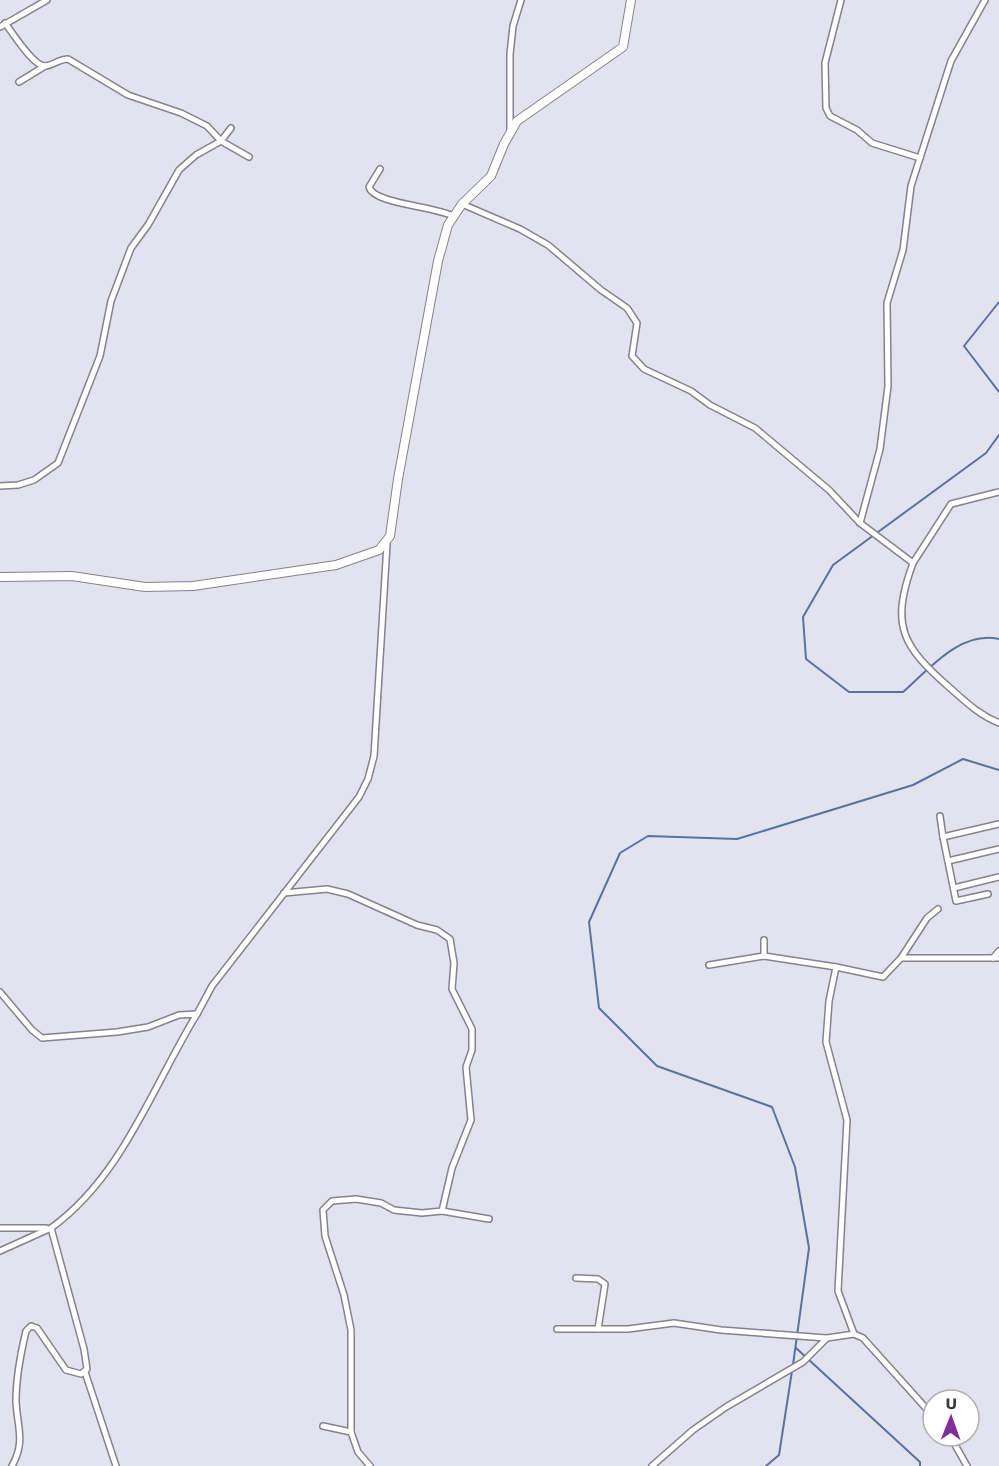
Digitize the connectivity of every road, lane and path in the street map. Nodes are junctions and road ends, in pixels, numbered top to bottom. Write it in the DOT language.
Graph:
graph roads {
  1 [pos="47,0"];
  2 [pos="521,0"];
  3 [pos="631,0"];
  4 [pos="841,0"];
  5 [pos="985,0"];
  6 [pos="3,25"];
  7 [pos="45,66"];
  8 [pos="19,82"];
  9 [pos="231,128"];
  10 [pos="510,131"];
  11 [pos="221,141"];
  12 [pos="249,157"];
  13 [pos="920,158"];
  14 [pos="380,169"];
  15 [pos="462,204"];
  16 [pos="453,216"];
  17 [pos="0,486"];
  18 [pos="999,492"];
  19 [pos="860,523"];
  20 [pos="387,544"];
  21 [pos="913,563"];
  22 [pos="0,577"];
  23 [pos="999,723"];
  24 [pos="940,816"];
  25 [pos="999,824"];
  26 [pos="943,837"];
  27 [pos="999,849"];
  28 [pos="948,861"];
  29 [pos="999,877"];
  30 [pos="954,888"];
  31 [pos="285,893"];
  32 [pos="988,894"];
  33 [pos="939,909"];
  34 [pos="764,940"];
  35 [pos="999,951"];
  36 [pos="764,956"];
  37 [pos="901,958"];
  38 [pos="996,958"];
  39 [pos="709,965"];
  40 [pos="836,967"];
  41 [pos="0,992"];
  42 [pos="197,1014"];
  43 [pos="442,1211"];
  44 [pos="489,1219"];
  45 [pos="0,1228"];
  46 [pos="51,1228"];
  47 [pos="0,1251"];
  48 [pos="576,1278"];
  49 [pos="557,1329"];
  50 [pos="598,1329"];
  51 [pos="854,1334"];
  52 [pos="827,1338"];
  53 [pos="85,1372"];
  54 [pos="921,1402"];
  55 [pos="323,1426"];
  56 [pos="351,1432"];
  57 [pos="957,1448"];
  58 [pos="12,1466"];
  59 [pos="116,1466"];
  60 [pos="370,1466"];
  61 [pos="652,1466"];
  62 [pos="967,1466"];
  1 -- 6 [label="street"];
  2 -- 10 [label="street"];
  3 -- 10 [label="street"];
  4 -- 13 [label="street"];
  5 -- 13 [label="street"];
  6 -- 7 [label="street"];
  7 -- 8 [label="street"];
  7 -- 11 [label="street"];
  9 -- 11 [label="street"];
  10 -- 15 [label="street"];
  11 -- 12 [label="street"];
  11 -- 17 [label="street"];
  13 -- 19 [label="street"];
  14 -- 16 [label="street"];
  15 -- 16 [label="street"];
  15 -- 19 [label="street"];
  16 -- 20 [label="street"];
  18 -- 21 [label="street"];
  19 -- 21 [label="street"];
  20 -- 22 [label="street"];
  20 -- 31 [label="street"];
  21 -- 23 [label="street"];
  24 -- 26 [label="street"];
  25 -- 26 [label="street"];
  26 -- 28 [label="street"];
  27 -- 28 [label="street"];
  28 -- 30 [label="street"];
  29 -- 30 [label="street"];
  30 -- 32 [label="street"];
  31 -- 42 [label="street"];
  31 -- 43 [label="street"];
  33 -- 37 [label="street"];
  34 -- 36 [label="street"];
  35 -- 38 [label="street"];
  36 -- 39 [label="street"];
  36 -- 40 [label="street"];
  37 -- 38 [label="street"];
  37 -- 40 [label="street"];
  40 -- 51 [label="street"];
  41 -- 42 [label="street"];
  42 -- 46 [label="street"];
  43 -- 44 [label="street"];
  43 -- 56 [label="street"];
  45 -- 46 [label="street"];
  46 -- 47 [label="street"];
  46 -- 53 [label="street"];
  48 -- 50 [label="street"];
  49 -- 50 [label="street"];
  50 -- 52 [label="street"];
  51 -- 52 [label="street"];
  51 -- 54 [label="street"];
  52 -- 61 [label="street"];
  53 -- 58 [label="street"];
  53 -- 59 [label="street"];
  55 -- 56 [label="street"];
  56 -- 60 [label="street"];
  57 -- 62 [label="street"];
}
